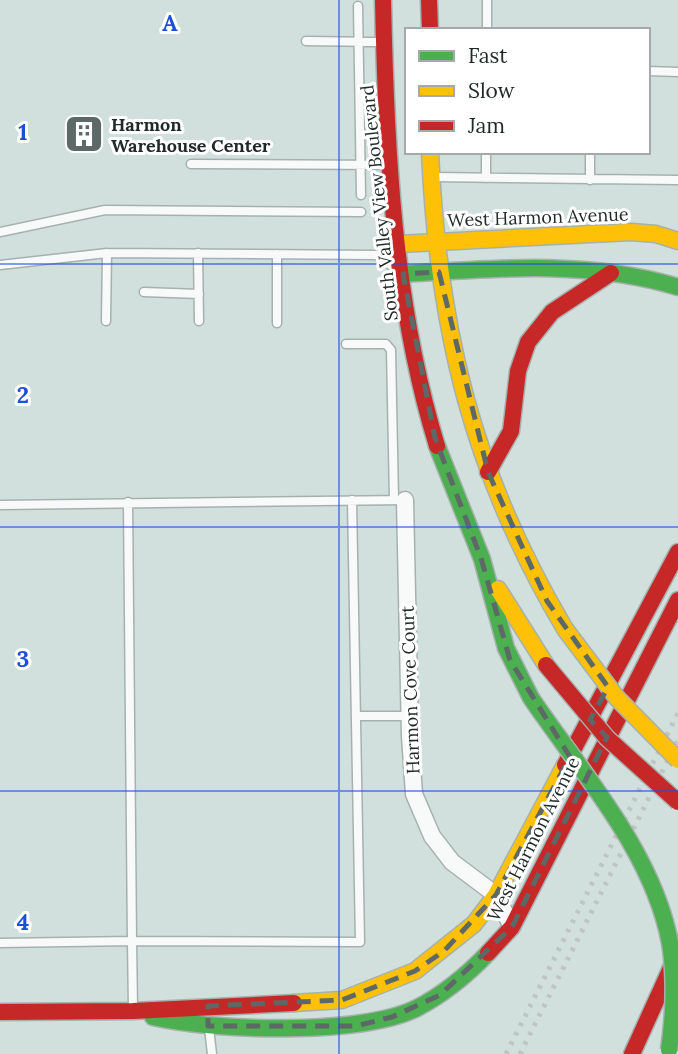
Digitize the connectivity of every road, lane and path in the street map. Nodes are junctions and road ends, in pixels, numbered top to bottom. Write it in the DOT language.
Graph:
graph roads {
  1 [pos="383,0"];
  2 [pos="429,0"];
  3 [pos="487,0"];
  4 [pos="358,6"];
  5 [pos="430,28"];
  6 [pos="487,28"];
  7 [pos="306,41"];
  8 [pos="358,42"];
  9 [pos="384,42"];
  10 [pos="650,71"];
  11 [pos="678,72"];
  12 [pos="430,154"];
  13 [pos="486,154"];
  14 [pos="590,154"];
  15 [pos="191,164"];
  16 [pos="360,165"];
  17 [pos="392,165"];
  18 [pos="430,177"];
  19 [pos="486,178"];
  20 [pos="590,180"];
  21 [pos="678,180"];
  22 [pos="361,195"];
  23 [pos="361,212"];
  24 [pos="0,232"];
  25 [pos="436,240"];
  26 [pos="678,241"];
  27 [pos="399,244"];
  28 [pos="107,254"];
  29 [pos="198,254"];
  30 [pos="277,254"];
  31 [pos="377,255"];
  32 [pos="0,265"];
  33 [pos="439,272"];
  34 [pos="611,273"];
  35 [pos="403,274"];
  36 [pos="678,287"];
  37 [pos="144,292"];
  38 [pos="199,294"];
  39 [pos="106,321"];
  40 [pos="199,321"];
  41 [pos="277,323"];
  42 [pos="346,344"];
  43 [pos="488,472"];
  44 [pos="352,500"];
  45 [pos="399,500"];
  46 [pos="128,502"];
  47 [pos="0,505"];
  48 [pos="678,552"];
  49 [pos="481,558"];
  50 [pos="678,600"];
  51 [pos="355,716"];
  52 [pos="410,716"];
  53 [pos="678,760"];
  54 [pos="678,802"];
  55 [pos="496,895"];
  56 [pos="512,928"];
  57 [pos="132,941"];
  58 [pos="0,943"];
  59 [pos="678,953"];
  60 [pos="208,1006"];
  61 [pos="0,1012"];
  62 [pos="133,1012"];
  63 [pos="208,1026"];
  64 [pos="669,1052"];
  65 [pos="212,1054"];
  66 [pos="632,1054"];
  1 -- 9 [label="main road, South Valley View Boulevard"];
  2 -- 5 [label="main road"];
  3 -- 6 [label="lane"];
  4 -- 8 [label="lane"];
  7 -- 8 [label="lane"];
  8 -- 9 [label="lane"];
  8 -- 16 [label="lane"];
  9 -- 17 [label="main road, South Valley View Boulevard"];
  10 -- 11 [label="lane"];
  12 -- 18 [label="main road"];
  13 -- 19 [label="lane"];
  14 -- 20 [label="lane"];
  15 -- 16 [label="lane"];
  16 -- 17 [label="lane"];
  16 -- 22 [label="lane"];
  17 -- 27 [label="main road, South Valley View Boulevard"];
  18 -- 19 [label="lane"];
  18 -- 25 [label="main road"];
  19 -- 20 [label="lane"];
  20 -- 21 [label="lane"];
  23 -- 24 [label="lane"];
  25 -- 26 [label="main road, West Harmon Avenue"];
  25 -- 27 [label="main road, West Harmon Avenue"];
  25 -- 33 [label="main road"];
  27 -- 31 [label="lane"];
  27 -- 35 [label="main road, South Valley View Boulevard"];
  28 -- 29 [label="lane"];
  28 -- 32 [label="lane"];
  28 -- 39 [label="lane"];
  29 -- 30 [label="lane"];
  29 -- 38 [label="lane"];
  30 -- 31 [label="lane"];
  30 -- 41 [label="lane"];
  31 -- 35 [label="lane"];
  33 -- 34 [label="main road"];
  33 -- 35 [label="main road"];
  33 -- 43 [label="main road"];
  34 -- 36 [label="main road"];
  34 -- 43 [label="main road"];
  35 -- 49 [label="main road, South Valley View Boulevard"];
  37 -- 38 [label="lane"];
  38 -- 40 [label="lane"];
  42 -- 45 [label="lane"];
  43 -- 53 [label="main road, bridge"];
  44 -- 45 [label="lane"];
  44 -- 46 [label="lane"];
  44 -- 51 [label="lane"];
  45 -- 52 [label="street, Harmon Cove Court"];
  46 -- 47 [label="lane"];
  46 -- 57 [label="lane"];
  48 -- 55 [label="main road, West Harmon Avenue"];
  49 -- 54 [label="main road, bridge"];
  49 -- 64 [label="main road, bridge"];
  50 -- 56 [label="main road, West Harmon Avenue"];
  51 -- 52 [label="lane"];
  51 -- 57 [label="lane"];
  52 -- 55 [label="street, Harmon Cove Court"];
  55 -- 56 [label="street, Harmon Cove Court"];
  55 -- 60 [label="main road, West Harmon Avenue"];
  56 -- 63 [label="main road, West Harmon Avenue"];
  57 -- 58 [label="lane"];
  57 -- 62 [label="lane"];
  59 -- 66 [label="main road"];
  60 -- 62 [label="main road, West Harmon Avenue"];
  60 -- 63 [label="main road"];
  61 -- 62 [label="main road, West Harmon Avenue"];
  62 -- 63 [label="main road, West Harmon Avenue"];
  63 -- 65 [label="lane"];
}
